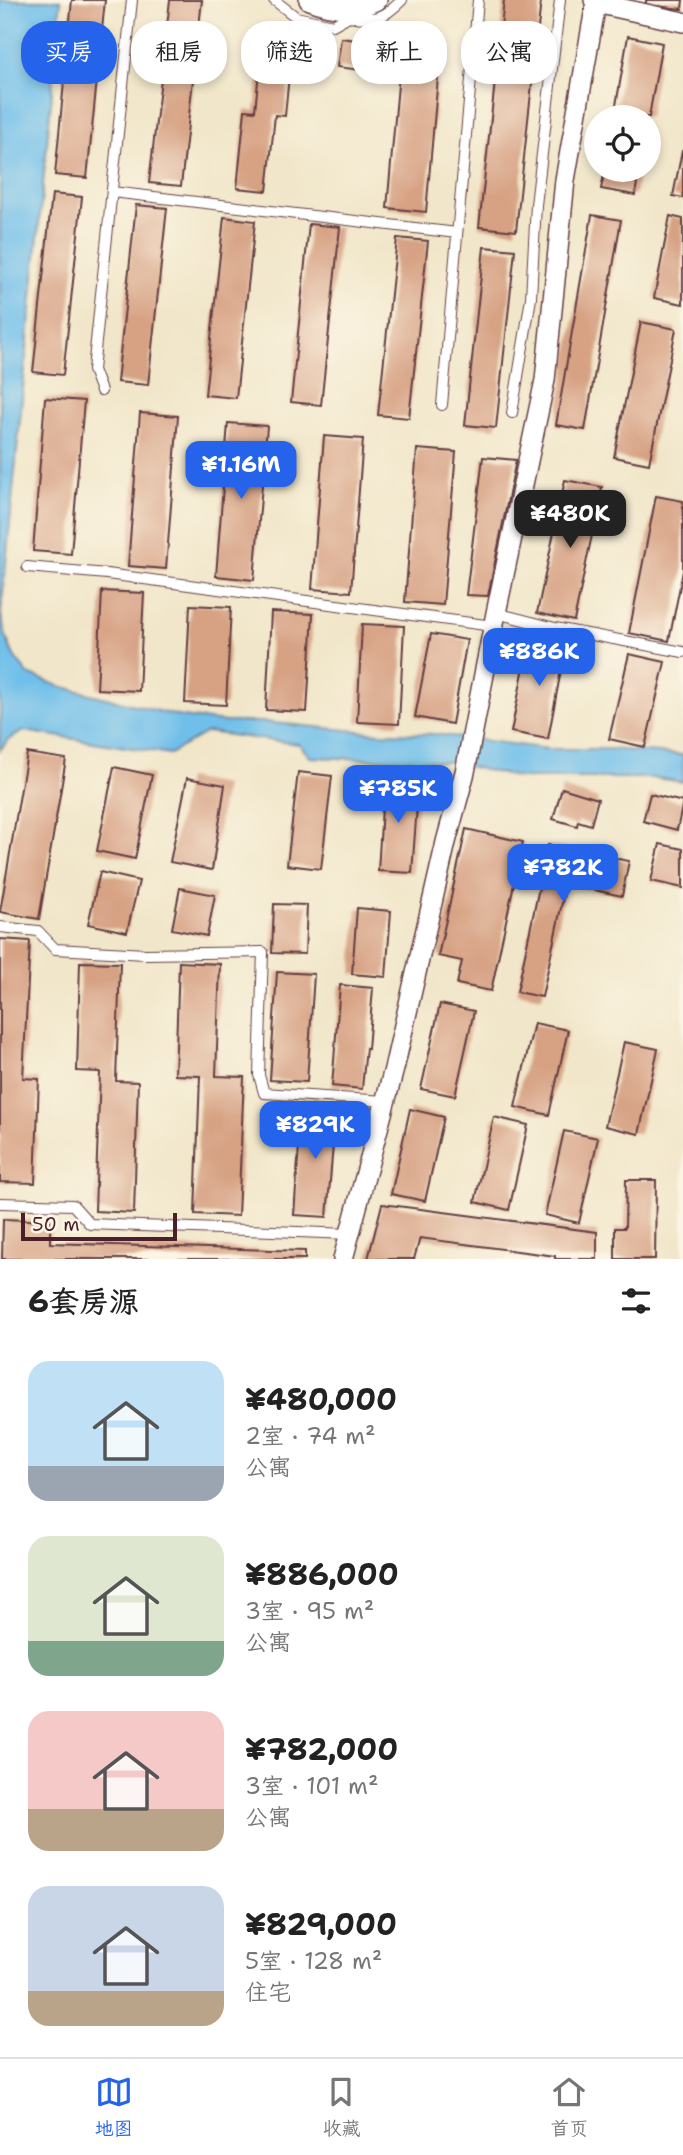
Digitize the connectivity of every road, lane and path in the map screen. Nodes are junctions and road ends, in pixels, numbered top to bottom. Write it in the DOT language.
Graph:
graph roads {
  1 [pos="132,0"];
  2 [pos="274,0"];
  3 [pos="309,0"];
  4 [pos="377,0"];
  5 [pos="402,0"];
  6 [pos="478,0"];
  7 [pos="560,0"];
  8 [pos="595,2"];
  9 [pos="350,12"];
  10 [pos="683,22"];
  11 [pos="112,192"];
  12 [pos="457,233"];
  13 [pos="101,391"];
  14 [pos="442,405"];
  15 [pos="512,413"];
  16 [pos="27,567"];
  17 [pos="494,620"];
  18 [pos="683,652"];
  19 [pos="0,927"];
  20 [pos="385,1101"];
  21 [pos="0,1203"];
  22 [pos="349,1234"];
  23 [pos="343,1259"];
  1 -- 11 [label="lane"];
  2 -- 9 [label="lane"];
  3 -- 9 [label="street"];
  4 -- 9 [label="street"];
  5 -- 9 [label="lane"];
  6 -- 12 [label="lane"];
  7 -- 15 [label="lane"];
  8 -- 10 [label="street"];
  8 -- 17 [label="street"];
  11 -- 12 [label="lane"];
  11 -- 13 [label="lane"];
  12 -- 14 [label="lane"];
  16 -- 17 [label="lane"];
  17 -- 18 [label="lane"];
  17 -- 20 [label="street"];
  19 -- 20 [label="lane"];
  20 -- 22 [label="street"];
  21 -- 22 [label="lane"];
  22 -- 23 [label="street"];
}
